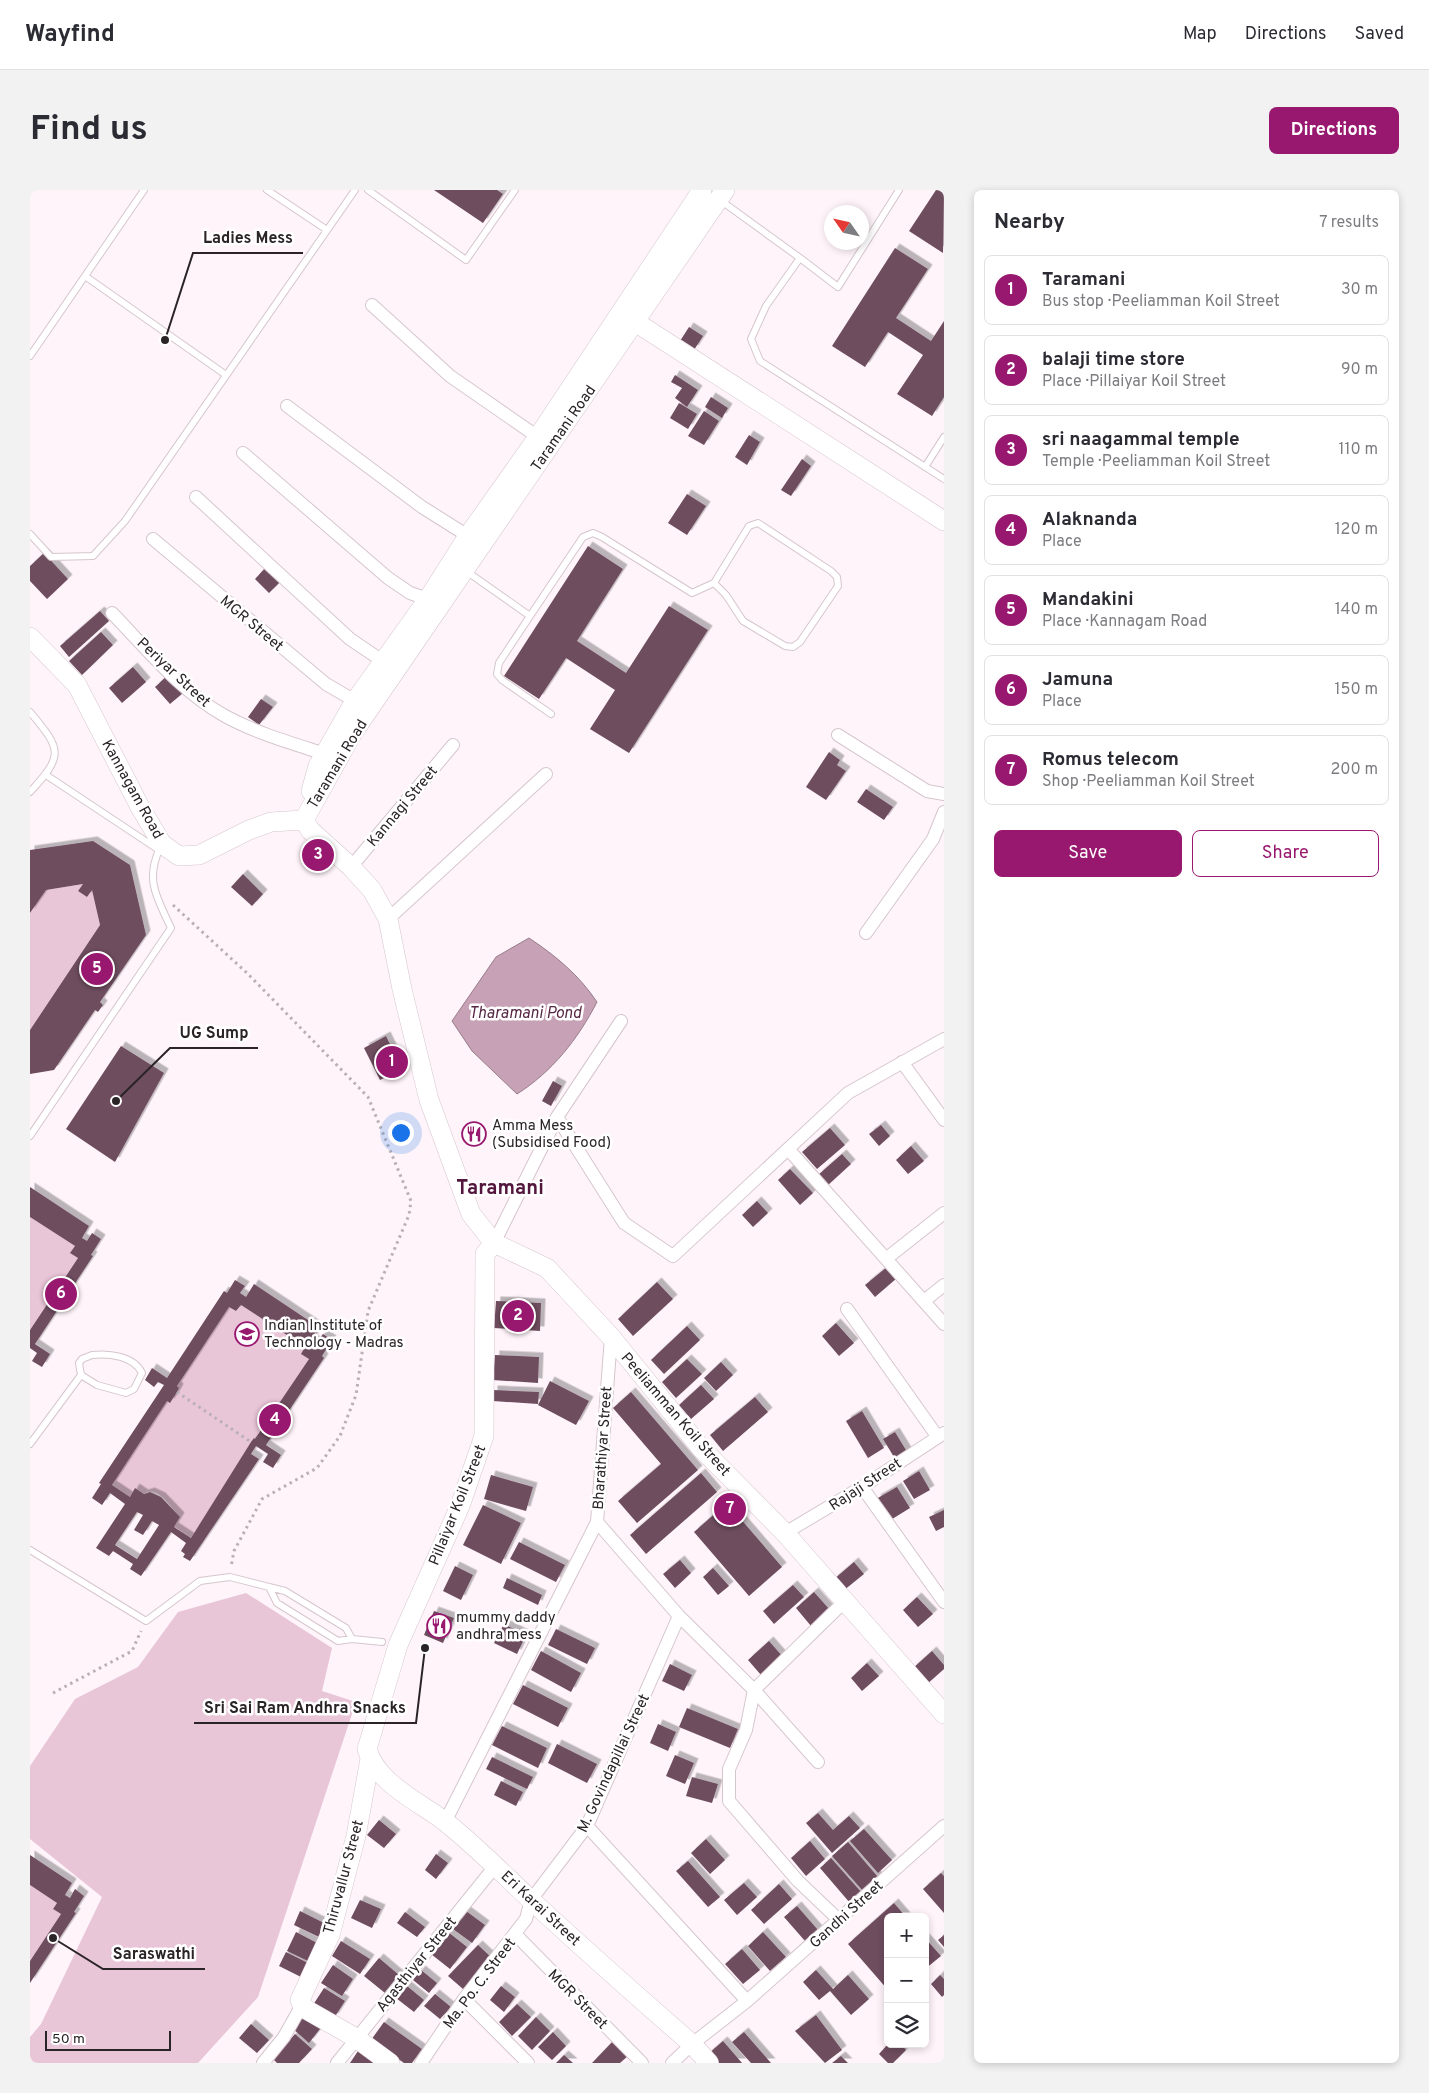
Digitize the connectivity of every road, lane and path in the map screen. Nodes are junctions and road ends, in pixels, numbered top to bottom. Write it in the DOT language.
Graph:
graph roads {
  1 [pos="144,190"];
  2 [pos="267,190"];
  3 [pos="355,190"];
  4 [pos="368,190"];
  5 [pos="515,190"];
  6 [pos="702,190"];
  7 [pos="899,190"];
  8 [pos="722,194"];
  9 [pos="327,230"];
  10 [pos="800,258"];
  11 [pos="85,276"];
  12 [pos="372,305"];
  13 [pos="620,313"];
  14 [pos="637,322"];
  15 [pos="30,356"];
  16 [pos="226,375"];
  17 [pos="287,406"];
  18 [pos="538,437"];
  19 [pos="944,437"];
  20 [pos="243,453"];
  21 [pos="925,467"];
  22 [pos="944,479"];
  23 [pos="196,497"];
  24 [pos="944,521"];
  25 [pos="30,534"];
  26 [pos="468,536"];
  27 [pos="153,540"];
  28 [pos="465,570"];
  29 [pos="714,583"];
  30 [pos="428,599"];
  31 [pos="112,613"];
  32 [pos="530,616"];
  33 [pos="30,637"];
  34 [pos="384,662"];
  35 [pos="355,701"];
  36 [pos="30,712"];
  37 [pos="551,714"];
  38 [pos="838,735"];
  39 [pos="453,745"];
  40 [pos="325,754"];
  41 [pos="546,774"];
  42 [pos="46,775"];
  43 [pos="30,792"];
  44 [pos="944,794"];
  45 [pos="944,812"];
  46 [pos="304,820"];
  47 [pos="160,847"];
  48 [pos="351,867"];
  49 [pos="152,886"];
  50 [pos="388,919"];
  51 [pos="866,933"];
  52 [pos="621,1021"];
  53 [pos="944,1039"];
  54 [pos="902,1062"];
  55 [pos="557,1117"];
  56 [pos="944,1120"];
  57 [pos="30,1136"];
  58 [pos="789,1150"];
  59 [pos="944,1214"];
  60 [pos="494,1243"];
  61 [pos="887,1258"];
  62 [pos="944,1285"];
  63 [pos="924,1301"];
  64 [pos="847,1309"];
  65 [pos="944,1324"];
  66 [pos="610,1337"];
  67 [pos="81,1375"];
  68 [pos="177,1392"];
  69 [pos="941,1435"];
  70 [pos="252,1442"];
  71 [pos="30,1444"];
  72 [pos="862,1487"];
  73 [pos="597,1522"];
  74 [pos="785,1533"];
  75 [pos="30,1550"];
  76 [pos="230,1577"];
  77 [pos="269,1587"];
  78 [pos="845,1602"];
  79 [pos="944,1602"];
  80 [pos="679,1616"];
  81 [pos="146,1621"];
  82 [pos="352,1640"];
  83 [pos="382,1642"];
  84 [pos="754,1690"];
  85 [pos="53,1693"];
  86 [pos="944,1714"];
  87 [pos="370,1759"];
  88 [pos="818,1762"];
  89 [pos="445,1822"];
  90 [pos="587,1826"];
  91 [pos="944,1826"];
  92 [pos="496,1865"];
  93 [pos="531,1900"];
  94 [pos="839,1920"];
  95 [pos="515,1934"];
  96 [pos="464,1999"];
  97 [pos="748,2001"];
  98 [pos="302,2005"];
  99 [pos="356,2038"];
  100 [pos="692,2044"];
  101 [pos="263,2063"];
  102 [pos="337,2063"];
  103 [pos="390,2063"];
  104 [pos="421,2063"];
  105 [pos="528,2063"];
  106 [pos="642,2063"];
  107 [pos="672,2063"];
  108 [pos="708,2063"];
  1 -- 11 [label="lane"];
  2 -- 9 [label="lane"];
  3 -- 9 [label="lane"];
  4 -- 5 [label="lane"];
  6 -- 13 [label="street, Taramani Road"];
  7 -- 10 [label="lane"];
  8 -- 10 [label="lane"];
  8 -- 14 [label="street, Taramani Road"];
  9 -- 16 [label="lane"];
  10 -- 21 [label="lane"];
  11 -- 15 [label="lane"];
  11 -- 16 [label="lane"];
  12 -- 18 [label="street"];
  13 -- 14 [label="street"];
  13 -- 18 [label="street, Taramani Road"];
  14 -- 24 [label="street"];
  14 -- 28 [label="street, Taramani Road"];
  16 -- 25 [label="lane"];
  17 -- 26 [label="street"];
  18 -- 26 [label="street, Taramani Road"];
  19 -- 21 [label="lane"];
  20 -- 30 [label="street"];
  21 -- 22 [label="lane"];
  23 -- 34 [label="street"];
  26 -- 30 [label="street, Taramani Road"];
  27 -- 35 [label="street, MGR Street"];
  28 -- 32 [label="lane"];
  28 -- 46 [label="street, Taramani Road"];
  29 -- 29 [label="lane"];
  29 -- 32 [label="lane"];
  30 -- 34 [label="street, Taramani Road"];
  31 -- 40 [label="street, Periyar Street"];
  32 -- 37 [label="lane"];
  33 -- 47 [label="street, Kannagam Road"];
  34 -- 35 [label="street, Taramani Road"];
  35 -- 40 [label="street, Taramani Road"];
  36 -- 42 [label="lane"];
  38 -- 44 [label="street"];
  39 -- 48 [label="street, Kannagi Street"];
  40 -- 46 [label="street, Taramani Road"];
  41 -- 50 [label="street"];
  42 -- 43 [label="lane"];
  42 -- 47 [label="lane"];
  45 -- 51 [label="street"];
  46 -- 47 [label="street, Kannagam Road"];
  46 -- 48 [label="street, Peeliamman Koil Street"];
  47 -- 49 [label="lane"];
  48 -- 50 [label="street, Peeliamman Koil Street"];
  49 -- 57 [label="lane"];
  49 -- 76 [label="path"];
  50 -- 60 [label="street, Peeliamman Koil Street"];
  52 -- 55 [label="street"];
  53 -- 54 [label="street"];
  54 -- 56 [label="street"];
  54 -- 58 [label="street"];
  55 -- 58 [label="street"];
  55 -- 60 [label="street"];
  58 -- 61 [label="street"];
  59 -- 61 [label="street"];
  60 -- 66 [label="street, Peeliamman Koil Street"];
  60 -- 87 [label="street, Pillaiyar Koil Street"];
  61 -- 63 [label="street"];
  62 -- 63 [label="street"];
  63 -- 65 [label="street"];
  64 -- 69 [label="street"];
  66 -- 73 [label="street, Bharathiyar Street"];
  66 -- 74 [label="street, Peeliamman Koil Street"];
  67 -- 67 [label="lane"];
  67 -- 71 [label="lane"];
  68 -- 70 [label="path"];
  69 -- 72 [label="street, Rajaji Street"];
  72 -- 74 [label="street, Rajaji Street"];
  72 -- 79 [label="street"];
  73 -- 80 [label="street"];
  73 -- 89 [label="street, Bharathiyar Street"];
  74 -- 78 [label="street, Peeliamman Koil Street"];
  75 -- 81 [label="lane"];
  76 -- 77 [label="lane"];
  76 -- 81 [label="lane"];
  77 -- 82 [label="lane"];
  77 -- 82 [label="lane"];
  78 -- 84 [label="street"];
  78 -- 86 [label="street, Peeliamman Koil Street"];
  80 -- 84 [label="street"];
  80 -- 90 [label="street, M. Govindapillai Street"];
  81 -- 85 [label="path"];
  82 -- 83 [label="lane"];
  84 -- 88 [label="street"];
  84 -- 94 [label="street"];
  87 -- 89 [label="street, Eri Karai Street"];
  87 -- 98 [label="street, Thiruvallur Street"];
  89 -- 92 [label="street, Eri Karai Street"];
  90 -- 93 [label="street, M. Govindapillai Street"];
  90 -- 97 [label="street"];
  91 -- 94 [label="street, Gandhi Street"];
  92 -- 93 [label="street, Eri Karai Street"];
  92 -- 99 [label="street, Agasthiyar Street"];
  93 -- 95 [label="street, Ma. Po. C. Street"];
  93 -- 100 [label="street, Eri Karai Street"];
  94 -- 97 [label="street, Gandhi Street"];
  95 -- 96 [label="street, Ma. Po. C. Street"];
  95 -- 106 [label="street, MGR Street"];
  96 -- 104 [label="street, Ma. Po. C. Street"];
  96 -- 105 [label="street"];
  97 -- 100 [label="street, Gandhi Street"];
  98 -- 99 [label="street"];
  98 -- 101 [label="street"];
  99 -- 102 [label="street, Agasthiyar Street"];
  99 -- 103 [label="street"];
  100 -- 107 [label="street, Gandhi Street"];
  100 -- 108 [label="street, Eri Karai Street"];
}
